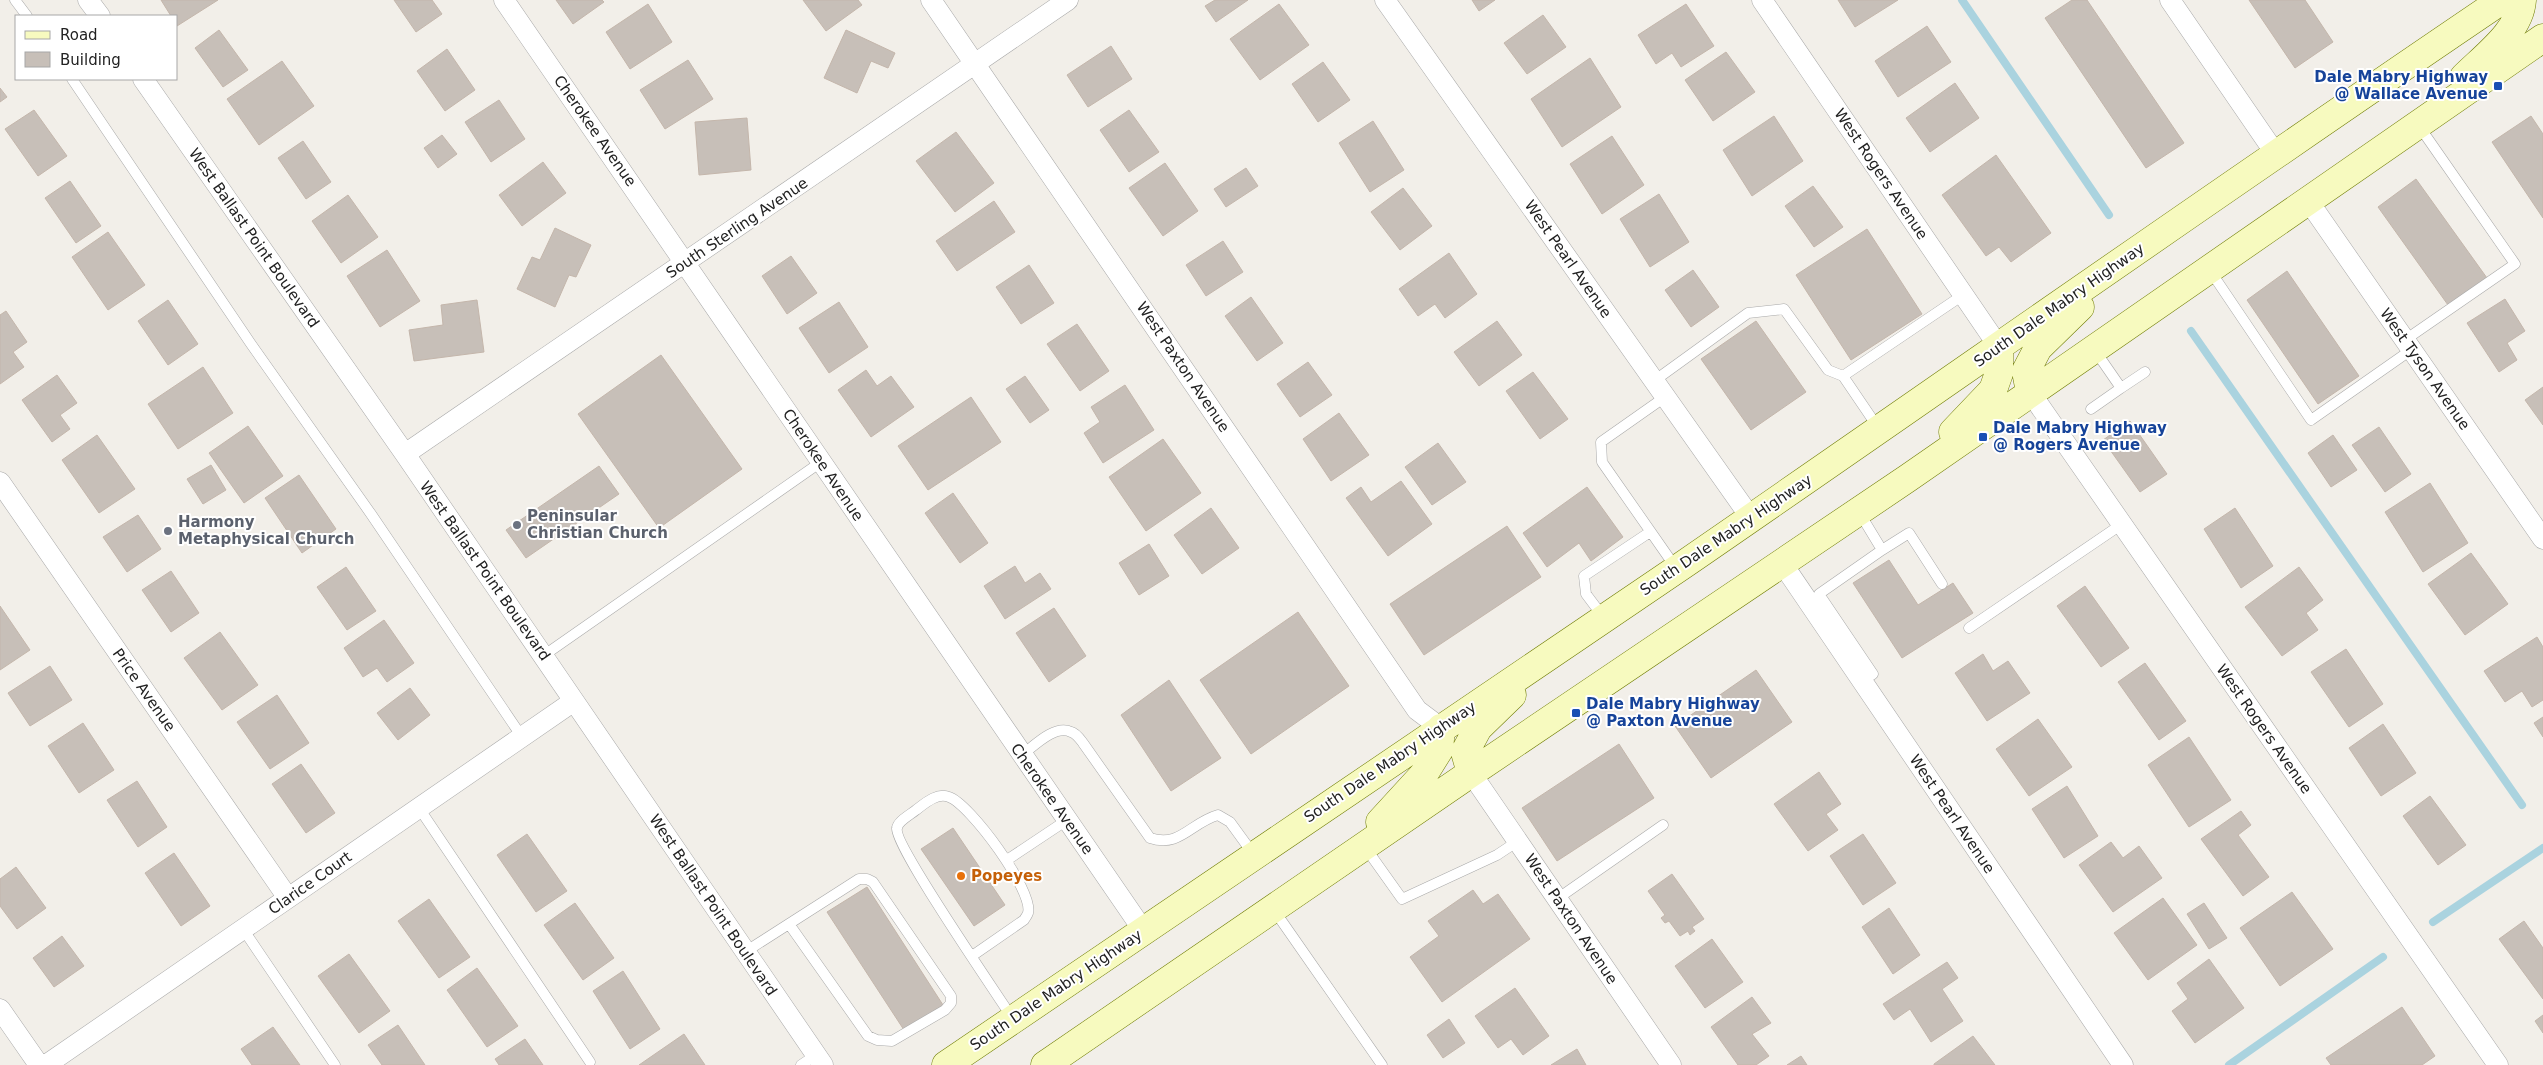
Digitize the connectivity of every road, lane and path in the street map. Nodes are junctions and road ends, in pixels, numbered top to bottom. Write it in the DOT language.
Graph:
graph roads {
  1 [pos="15,0"];
  2 [pos="88,0"];
  3 [pos="504,0"];
  4 [pos="932,0"];
  5 [pos="1068,0"];
  6 [pos="1384,0"];
  7 [pos="1762,0"];
  8 [pos="2170,0"];
  9 [pos="2502,0"];
  10 [pos="2522,0"];
  11 [pos="26,15"];
  12 [pos="99,15"];
  13 [pos="2543,38"];
  14 [pos="976,64"];
  15 [pos="73,80"];
  16 [pos="144,80"];
  17 [pos="2418,124"];
  18 [pos="2275,154"];
  19 [pos="2307,199"];
  20 [pos="2133,255"];
  21 [pos="686,263"];
  22 [pos="2209,268"];
  23 [pos="1963,295"];
  24 [pos="2408,345"];
  25 [pos="1999,347"];
  26 [pos="2093,349"];
  27 [pos="2145,372"];
  28 [pos="1843,376"];
  29 [pos="2121,388"];
  30 [pos="1660,389"];
  31 [pos="2030,392"];
  32 [pos="2091,409"];
  33 [pos="1879,430"];
  34 [pos="405,454"];
  35 [pos="821,462"];
  36 [pos="1908,478"];
  37 [pos="0,482"];
  38 [pos="1858,511"];
  39 [pos="1751,518"];
  40 [pos="2122,524"];
  41 [pos="1650,532"];
  42 [pos="2543,539"];
  43 [pos="1882,550"];
  44 [pos="1782,563"];
  45 [pos="1676,569"];
  46 [pos="1942,584"];
  47 [pos="1604,618"];
  48 [pos="1969,628"];
  49 [pos="1568,642"];
  50 [pos="543,656"];
  51 [pos="1862,681"];
  52 [pos="574,701"];
  53 [pos="1441,728"];
  54 [pos="522,737"];
  55 [pos="1022,755"];
  56 [pos="1471,773"];
  57 [pos="419,808"];
  58 [pos="1067,820"];
  59 [pos="1663,824"];
  60 [pos="1518,841"];
  61 [pos="1355,852"];
  62 [pos="1254,854"];
  63 [pos="1007,860"];
  64 [pos="288,898"];
  65 [pos="1557,899"];
  66 [pos="1273,908"];
  67 [pos="789,924"];
  68 [pos="243,929"];
  69 [pos="1143,930"];
  70 [pos="745,952"];
  71 [pos="972,956"];
  72 [pos="0,1009"];
  73 [pos="1013,1019"];
  74 [pos="590,1062"];
  75 [pos="813,1062"];
  76 [pos="39,1065"];
  77 [pos="46,1065"];
  78 [pos="335,1065"];
  79 [pos="946,1065"];
  80 [pos="1045,1065"];
  81 [pos="1382,1065"];
  82 [pos="1671,1065"];
  83 [pos="2123,1065"];
  84 [pos="2498,1065"];
  1 -- 11 [label="lane"];
  2 -- 12 [label="street"];
  3 -- 21 [label="street, Cherokee Avenue"];
  4 -- 14 [label="street, West Paxton Avenue"];
  5 -- 14 [label="street, South Sterling Avenue"];
  6 -- 30 [label="street, West Pearl Avenue"];
  7 -- 23 [label="street, West Rogers Avenue"];
  8 -- 18 [label="street"];
  9 -- 18 [label="main road, South Dale Mabry Highway"];
  10 -- 17 [label="main road"];
  13 -- 17 [label="main road"];
  14 -- 21 [label="street, South Sterling Avenue"];
  14 -- 53 [label="street, West Paxton Avenue"];
  15 -- 54 [label="lane"];
  16 -- 34 [label="street, West Ballast Point Boulevard"];
  17 -- 19 [label="main road"];
  17 -- 24 [label="lane"];
  18 -- 20 [label="main road, South Dale Mabry Highway"];
  19 -- 22 [label="main road"];
  19 -- 24 [label="street, West Tyson Avenue"];
  20 -- 25 [label="main road, South Dale Mabry Highway"];
  20 -- 31 [label="main road"];
  21 -- 34 [label="street, South Sterling Avenue"];
  21 -- 35 [label="street, Cherokee Avenue"];
  22 -- 24 [label="lane"];
  22 -- 26 [label="main road"];
  23 -- 25 [label="street, West Rogers Avenue"];
  23 -- 28 [label="lane"];
  24 -- 42 [label="street, West Tyson Avenue"];
  25 -- 33 [label="main road, South Dale Mabry Highway"];
  25 -- 36 [label="main road"];
  26 -- 29 [label="lane"];
  26 -- 31 [label="main road"];
  27 -- 29 [label="lane"];
  28 -- 30 [label="lane"];
  28 -- 33 [label="lane"];
  29 -- 32 [label="lane"];
  30 -- 39 [label="street, West Pearl Avenue"];
  30 -- 41 [label="lane"];
  31 -- 36 [label="main road"];
  31 -- 40 [label="street, West Rogers Avenue"];
  33 -- 39 [label="main road, South Dale Mabry Highway"];
  34 -- 50 [label="street, West Ballast Point Boulevard"];
  35 -- 50 [label="lane"];
  35 -- 55 [label="street, Cherokee Avenue"];
  36 -- 38 [label="main road"];
  37 -- 64 [label="street, Price Avenue"];
  38 -- 43 [label="lane"];
  38 -- 44 [label="main road"];
  39 -- 45 [label="main road, South Dale Mabry Highway"];
  40 -- 48 [label="lane"];
  40 -- 84 [label="street, West Rogers Avenue"];
  41 -- 45 [label="lane"];
  41 -- 47 [label="lane"];
  43 -- 46 [label="lane"];
  43 -- 51 [label="lane"];
  44 -- 51 [label="street, West Pearl Avenue"];
  44 -- 56 [label="main road"];
  45 -- 47 [label="main road, South Dale Mabry Highway"];
  47 -- 49 [label="main road, South Dale Mabry Highway"];
  49 -- 53 [label="main road, South Dale Mabry Highway"];
  49 -- 56 [label="main road"];
  50 -- 52 [label="street, West Ballast Point Boulevard"];
  51 -- 83 [label="street, West Pearl Avenue"];
  52 -- 54 [label="street, Clarice Court"];
  52 -- 70 [label="street, West Ballast Point Boulevard"];
  53 -- 61 [label="main road"];
  53 -- 62 [label="main road, South Dale Mabry Highway"];
  54 -- 57 [label="street, Clarice Court"];
  55 -- 58 [label="street, Cherokee Avenue"];
  55 -- 62 [label="lane"];
  56 -- 60 [label="street, West Paxton Avenue"];
  56 -- 61 [label="main road"];
  57 -- 64 [label="street, Clarice Court"];
  57 -- 74 [label="lane"];
  58 -- 63 [label="lane"];
  58 -- 69 [label="street, Cherokee Avenue"];
  59 -- 65 [label="lane"];
  60 -- 61 [label="lane"];
  60 -- 65 [label="street, West Paxton Avenue"];
  61 -- 66 [label="main road"];
  62 -- 69 [label="main road, South Dale Mabry Highway"];
  63 -- 71 [label="lane"];
  63 -- 71 [label="lane"];
  64 -- 68 [label="street, Clarice Court"];
  65 -- 82 [label="street, West Paxton Avenue"];
  66 -- 80 [label="main road"];
  66 -- 81 [label="lane"];
  67 -- 67 [label="lane"];
  67 -- 70 [label="lane"];
  68 -- 77 [label="street, Clarice Court"];
  68 -- 78 [label="lane"];
  69 -- 73 [label="main road, South Dale Mabry Highway"];
  70 -- 75 [label="street, West Ballast Point Boulevard"];
  71 -- 73 [label="lane"];
  72 -- 76 [label="street"];
  73 -- 79 [label="main road, South Dale Mabry Highway"];
}
